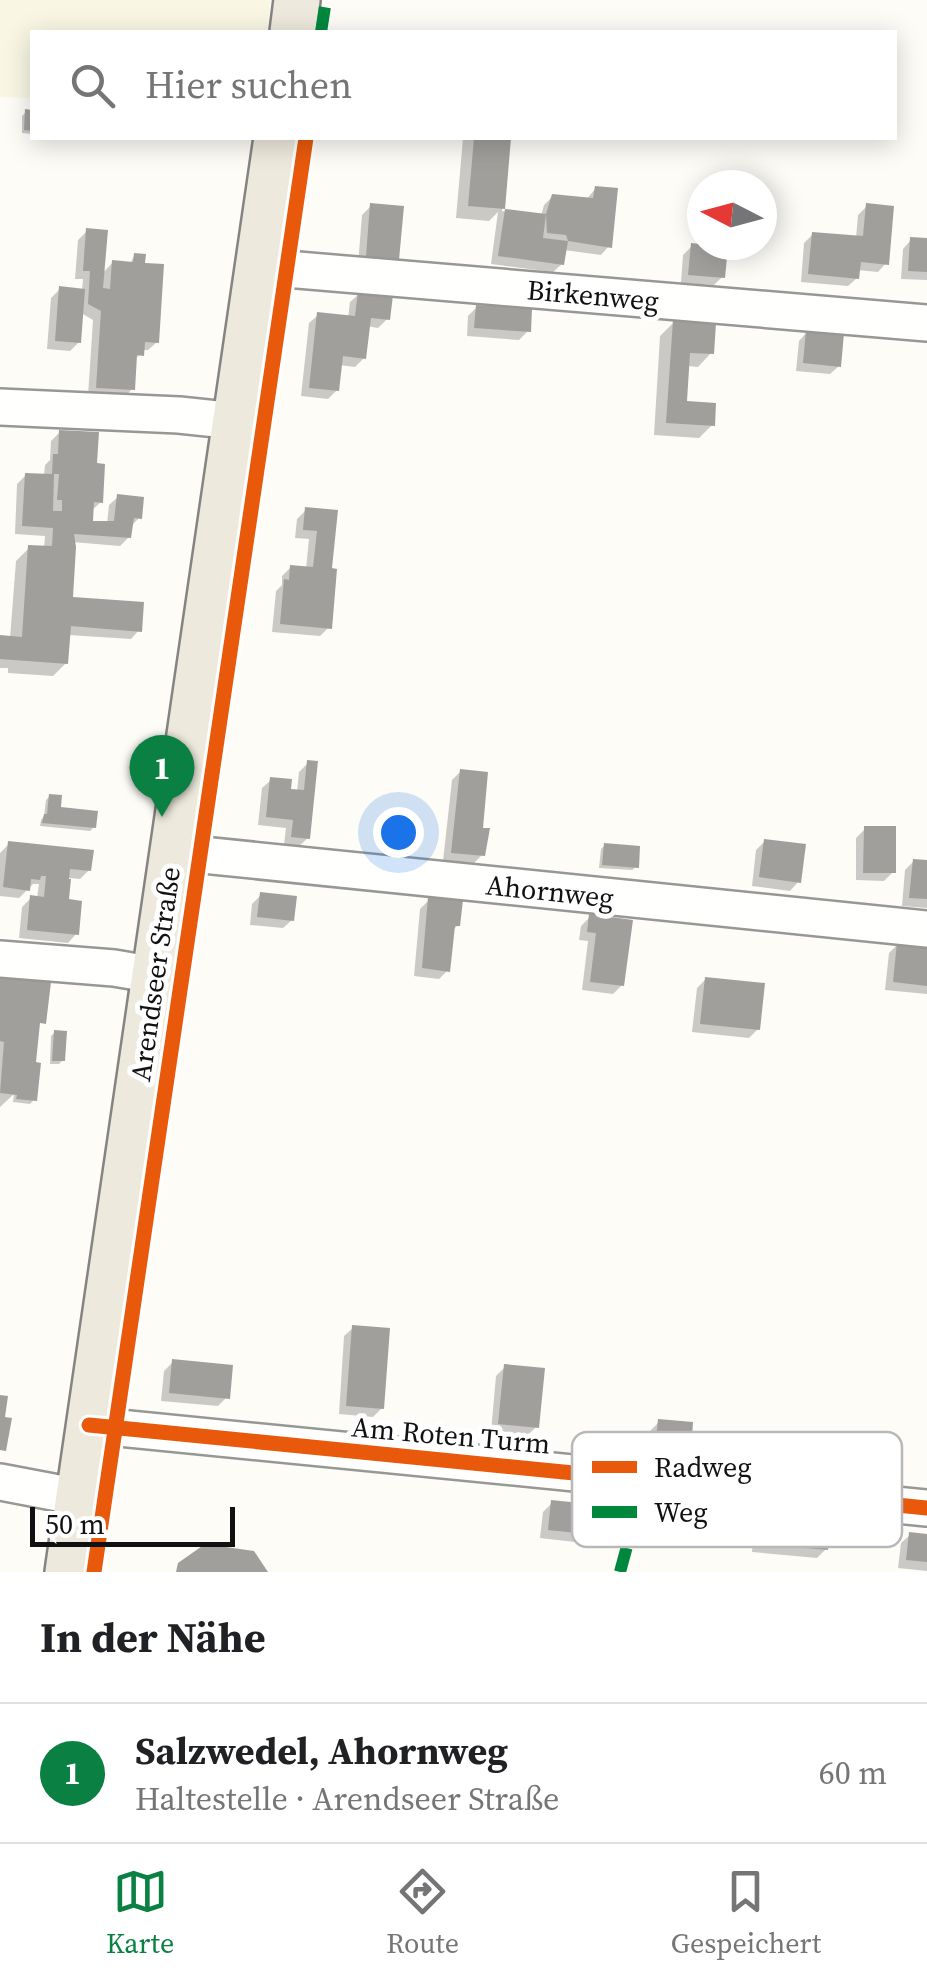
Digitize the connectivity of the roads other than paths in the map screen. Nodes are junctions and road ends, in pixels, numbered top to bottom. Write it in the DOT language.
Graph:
graph roads {
  1 [pos="297,0"];
  2 [pos="292,30"];
  3 [pos="277,140"];
  4 [pos="259,264"];
  5 [pos="927,323"];
  6 [pos="0,406"];
  7 [pos="236,422"];
  8 [pos="173,852"];
  9 [pos="927,930"];
  10 [pos="0,959"];
  11 [pos="155,975"];
  12 [pos="89,1424"];
  13 [pos="572,1472"];
  14 [pos="0,1482"];
  15 [pos="79,1497"];
  16 [pos="902,1505"];
  17 [pos="927,1508"];
  18 [pos="68,1572"];
  1 -- 2 [label="main road"];
  3 -- 4 [label="main road, Arendseer Straße"];
  4 -- 5 [label="street, Birkenweg"];
  4 -- 7 [label="main road, Arendseer Straße"];
  6 -- 7 [label="street"];
  7 -- 8 [label="main road, Arendseer Straße"];
  8 -- 9 [label="street, Ahornweg"];
  8 -- 11 [label="main road, Arendseer Straße"];
  10 -- 11 [label="street"];
  11 -- 12 [label="main road, Arendseer Straße"];
  12 -- 13 [label="street, Am Roten Turm"];
  12 -- 15 [label="main road, Arendseer Straße"];
  14 -- 15 [label="street"];
  15 -- 18 [label="main road, Arendseer Straße"];
  16 -- 17 [label="street, Am Roten Turm"];
}
